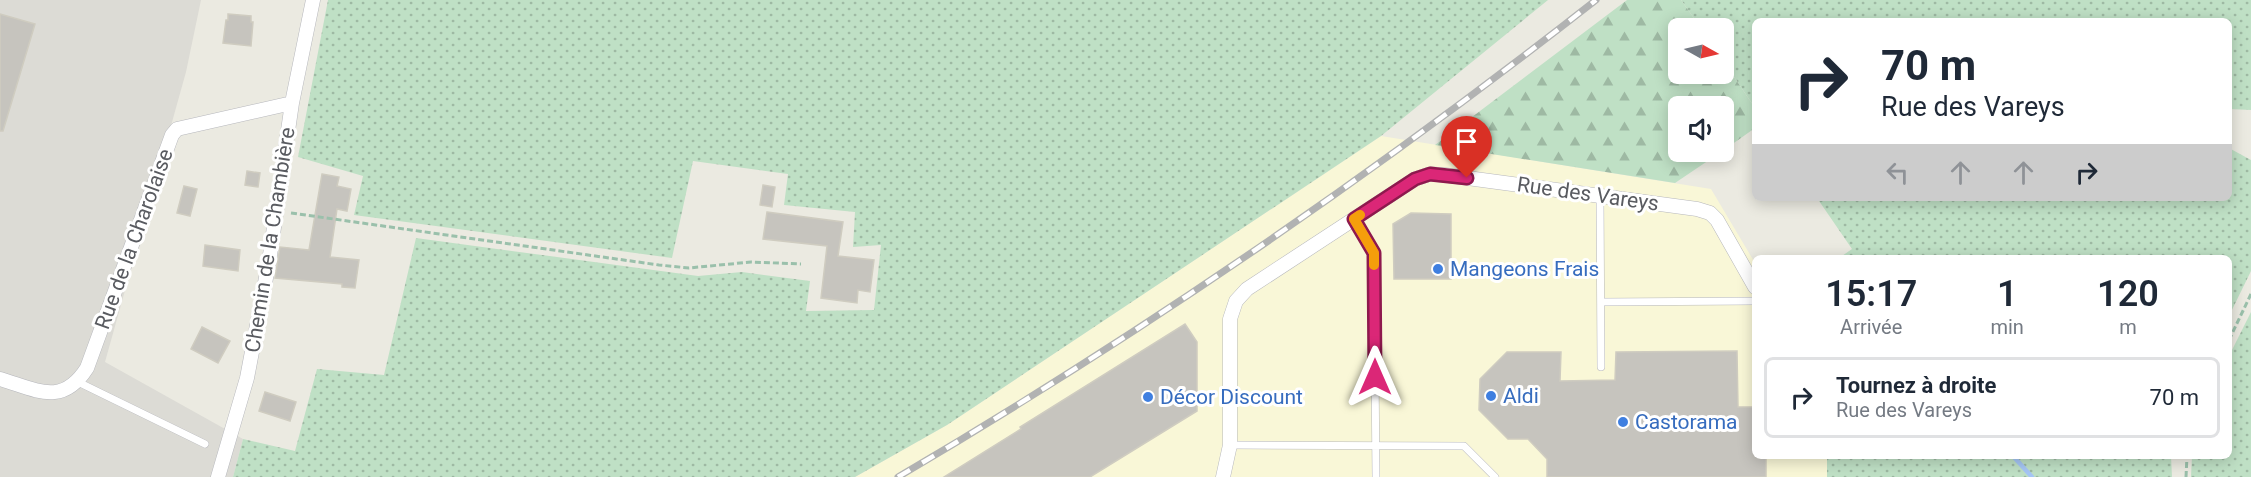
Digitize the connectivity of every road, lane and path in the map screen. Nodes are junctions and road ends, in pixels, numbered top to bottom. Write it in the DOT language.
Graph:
graph roads {
  1 [pos="313,0"];
  2 [pos="292,103"];
  3 [pos="1600,196"];
  4 [pos="276,211"];
  5 [pos="1354,219"];
  6 [pos="801,264"];
  7 [pos="1752,282"];
  8 [pos="2251,294"];
  9 [pos="1752,301"];
  10 [pos="1601,302"];
  11 [pos="2232,334"];
  12 [pos="1601,368"];
  13 [pos="0,379"];
  14 [pos="78,382"];
  15 [pos="205,444"];
  16 [pos="1230,445"];
  17 [pos="1375,446"];
  18 [pos="2187,459"];
  19 [pos="218,477"];
  20 [pos="1223,477"];
  21 [pos="1376,477"];
  22 [pos="1495,477"];
  23 [pos="2186,477"];
  1 -- 2 [label="street, Chemin de la Chambière"];
  2 -- 4 [label="street, Chemin de la Chambière"];
  2 -- 14 [label="street, Rue de la Charolaise"];
  3 -- 5 [label="street, Rue des Vareys"];
  3 -- 7 [label="street, Rue des Vareys"];
  3 -- 10 [label="lane"];
  4 -- 6 [label="path"];
  4 -- 19 [label="street, Chemin de la Chambière"];
  5 -- 16 [label="street, Rue des Vareys"];
  5 -- 17 [label="lane"];
  8 -- 11 [label="path"];
  9 -- 10 [label="lane"];
  10 -- 12 [label="lane"];
  13 -- 14 [label="street"];
  14 -- 15 [label="lane"];
  16 -- 17 [label="lane"];
  16 -- 20 [label="street, Rue des Vareys"];
  17 -- 21 [label="lane"];
  17 -- 22 [label="lane"];
  18 -- 23 [label="path"];
}
